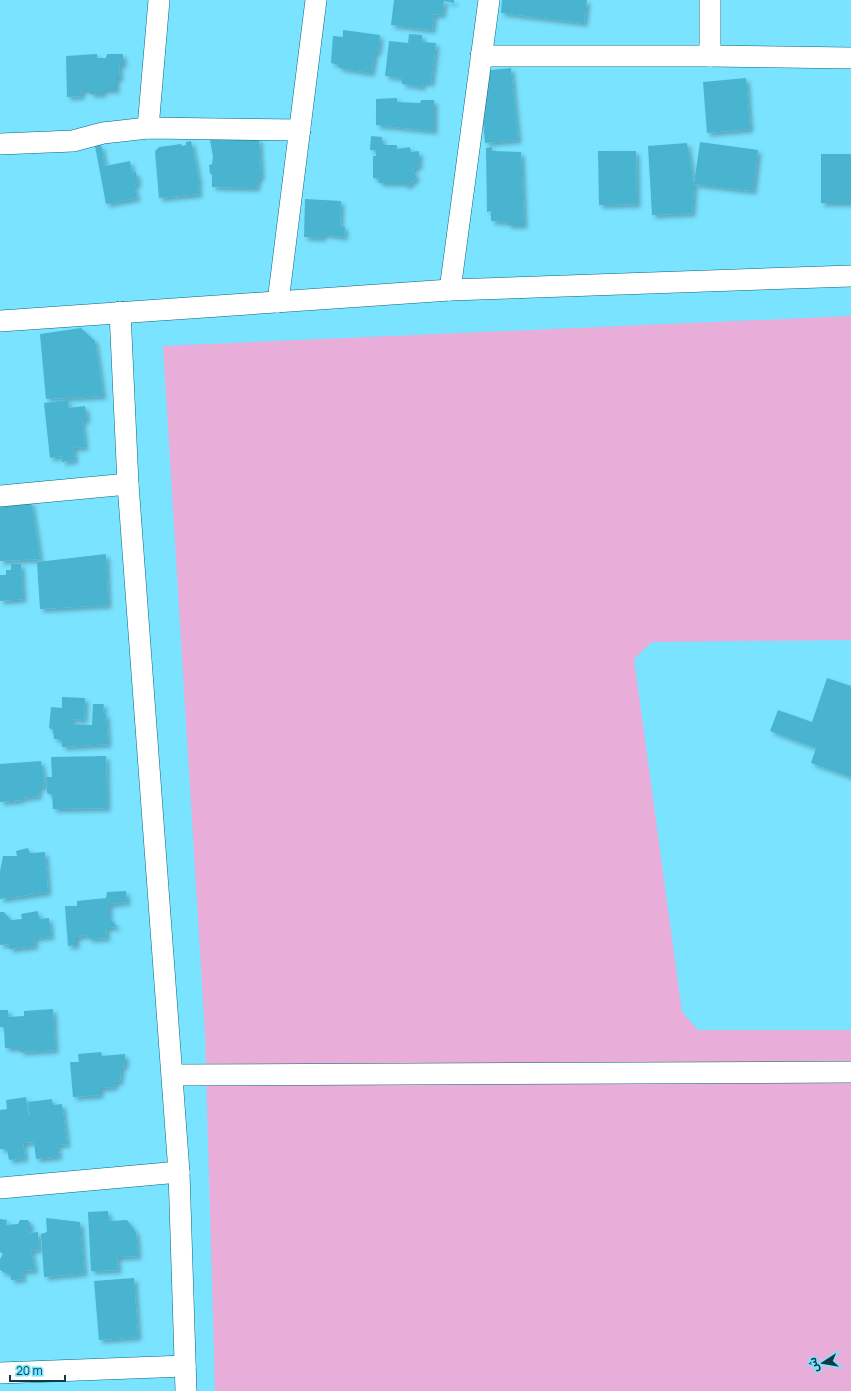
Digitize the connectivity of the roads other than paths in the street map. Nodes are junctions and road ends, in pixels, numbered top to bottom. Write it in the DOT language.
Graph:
graph roads {
  1 [pos="159,0"];
  2 [pos="316,0"];
  3 [pos="489,0"];
  4 [pos="710,0"];
  5 [pos="482,56"];
  6 [pos="710,56"];
  7 [pos="851,58"];
  8 [pos="148,128"];
  9 [pos="300,130"];
  10 [pos="0,144"];
  11 [pos="851,276"];
  12 [pos="450,290"];
  13 [pos="278,302"];
  14 [pos="120,312"];
  15 [pos="0,320"];
  16 [pos="128,484"];
  17 [pos="0,496"];
  18 [pos="851,1072"];
  19 [pos="173,1075"];
  20 [pos="179,1172"];
  21 [pos="0,1188"];
  22 [pos="185,1366"];
  23 [pos="0,1373"];
  24 [pos="186,1391"];
  1 -- 8 [label="street"];
  2 -- 9 [label="street"];
  3 -- 5 [label="street"];
  4 -- 6 [label="street"];
  5 -- 6 [label="street"];
  5 -- 12 [label="street"];
  6 -- 7 [label="street"];
  8 -- 9 [label="street"];
  8 -- 10 [label="street"];
  9 -- 13 [label="street"];
  11 -- 12 [label="street"];
  12 -- 13 [label="street"];
  13 -- 14 [label="street"];
  14 -- 15 [label="street"];
  14 -- 16 [label="street"];
  16 -- 17 [label="street"];
  16 -- 19 [label="street"];
  18 -- 19 [label="street"];
  19 -- 20 [label="street"];
  20 -- 21 [label="street"];
  20 -- 22 [label="street"];
  22 -- 23 [label="street"];
  22 -- 24 [label="street"];
}
